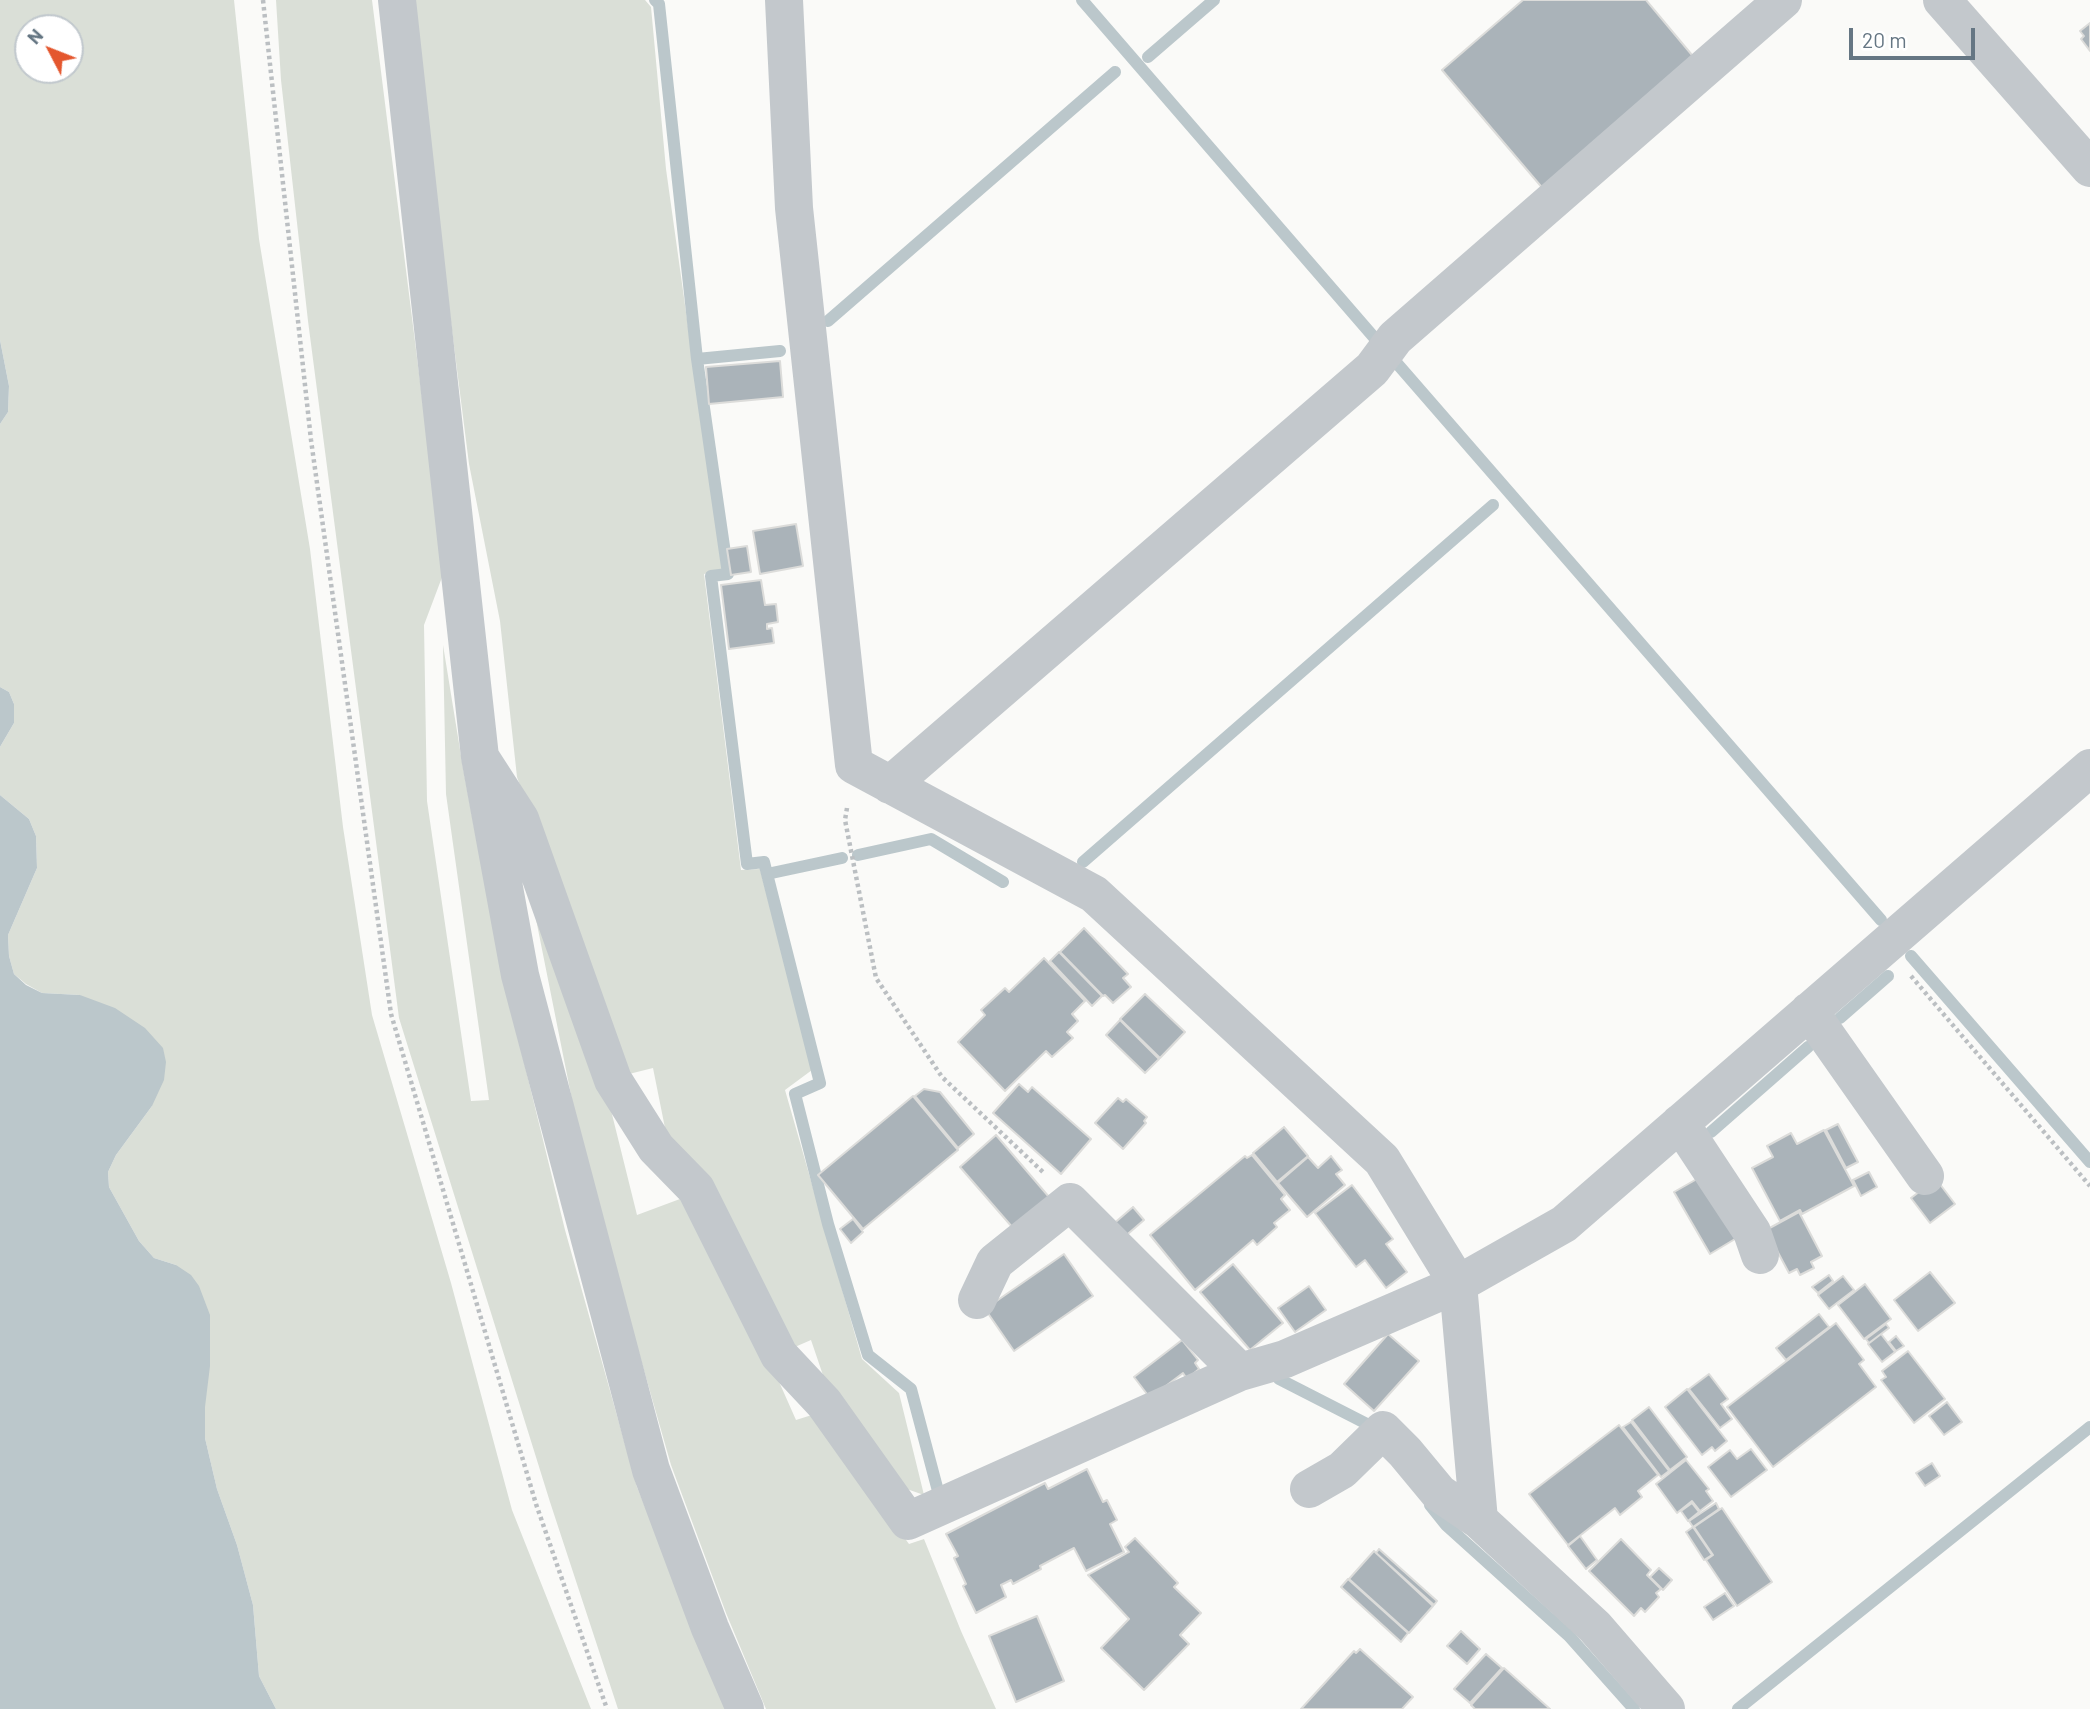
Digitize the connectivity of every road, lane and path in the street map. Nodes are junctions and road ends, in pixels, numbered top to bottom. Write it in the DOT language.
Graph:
graph roads {
  1 [pos="263,0"];
  2 [pos="397,0"];
  3 [pos="785,0"];
  4 [pos="1783,0"];
  5 [pos="1942,0"];
  6 [pos="2090,168"];
  7 [pos="480,757"];
  8 [pos="854,765"];
  9 [pos="2090,768"];
  10 [pos="890,785"];
  11 [pos="1885,945"];
  12 [pos="1810,1011"];
  13 [pos="1680,1124"];
  14 [pos="1925,1176"];
  15 [pos="2090,1186"];
  16 [pos="1070,1202"];
  17 [pos="1760,1255"];
  18 [pos="1458,1284"];
  19 [pos="977,1300"];
  20 [pos="1240,1372"];
  21 [pos="1309,1489"];
  22 [pos="1479,1520"];
  23 [pos="1661,1707"];
  24 [pos="607,1709"];
  25 [pos="745,1709"];
  1 -- 24 [label="path"];
  2 -- 7 [label="street"];
  3 -- 8 [label="street"];
  4 -- 10 [label="street"];
  5 -- 6 [label="street"];
  7 -- 20 [label="street"];
  7 -- 25 [label="street"];
  8 -- 10 [label="street"];
  8 -- 16 [label="path"];
  9 -- 11 [label="street"];
  10 -- 18 [label="street"];
  11 -- 12 [label="street"];
  11 -- 15 [label="path"];
  12 -- 13 [label="street"];
  12 -- 14 [label="street"];
  13 -- 17 [label="street"];
  13 -- 18 [label="street"];
  16 -- 19 [label="street"];
  16 -- 20 [label="street"];
  18 -- 20 [label="street"];
  18 -- 22 [label="street"];
  21 -- 22 [label="street"];
  22 -- 23 [label="street"];
}
